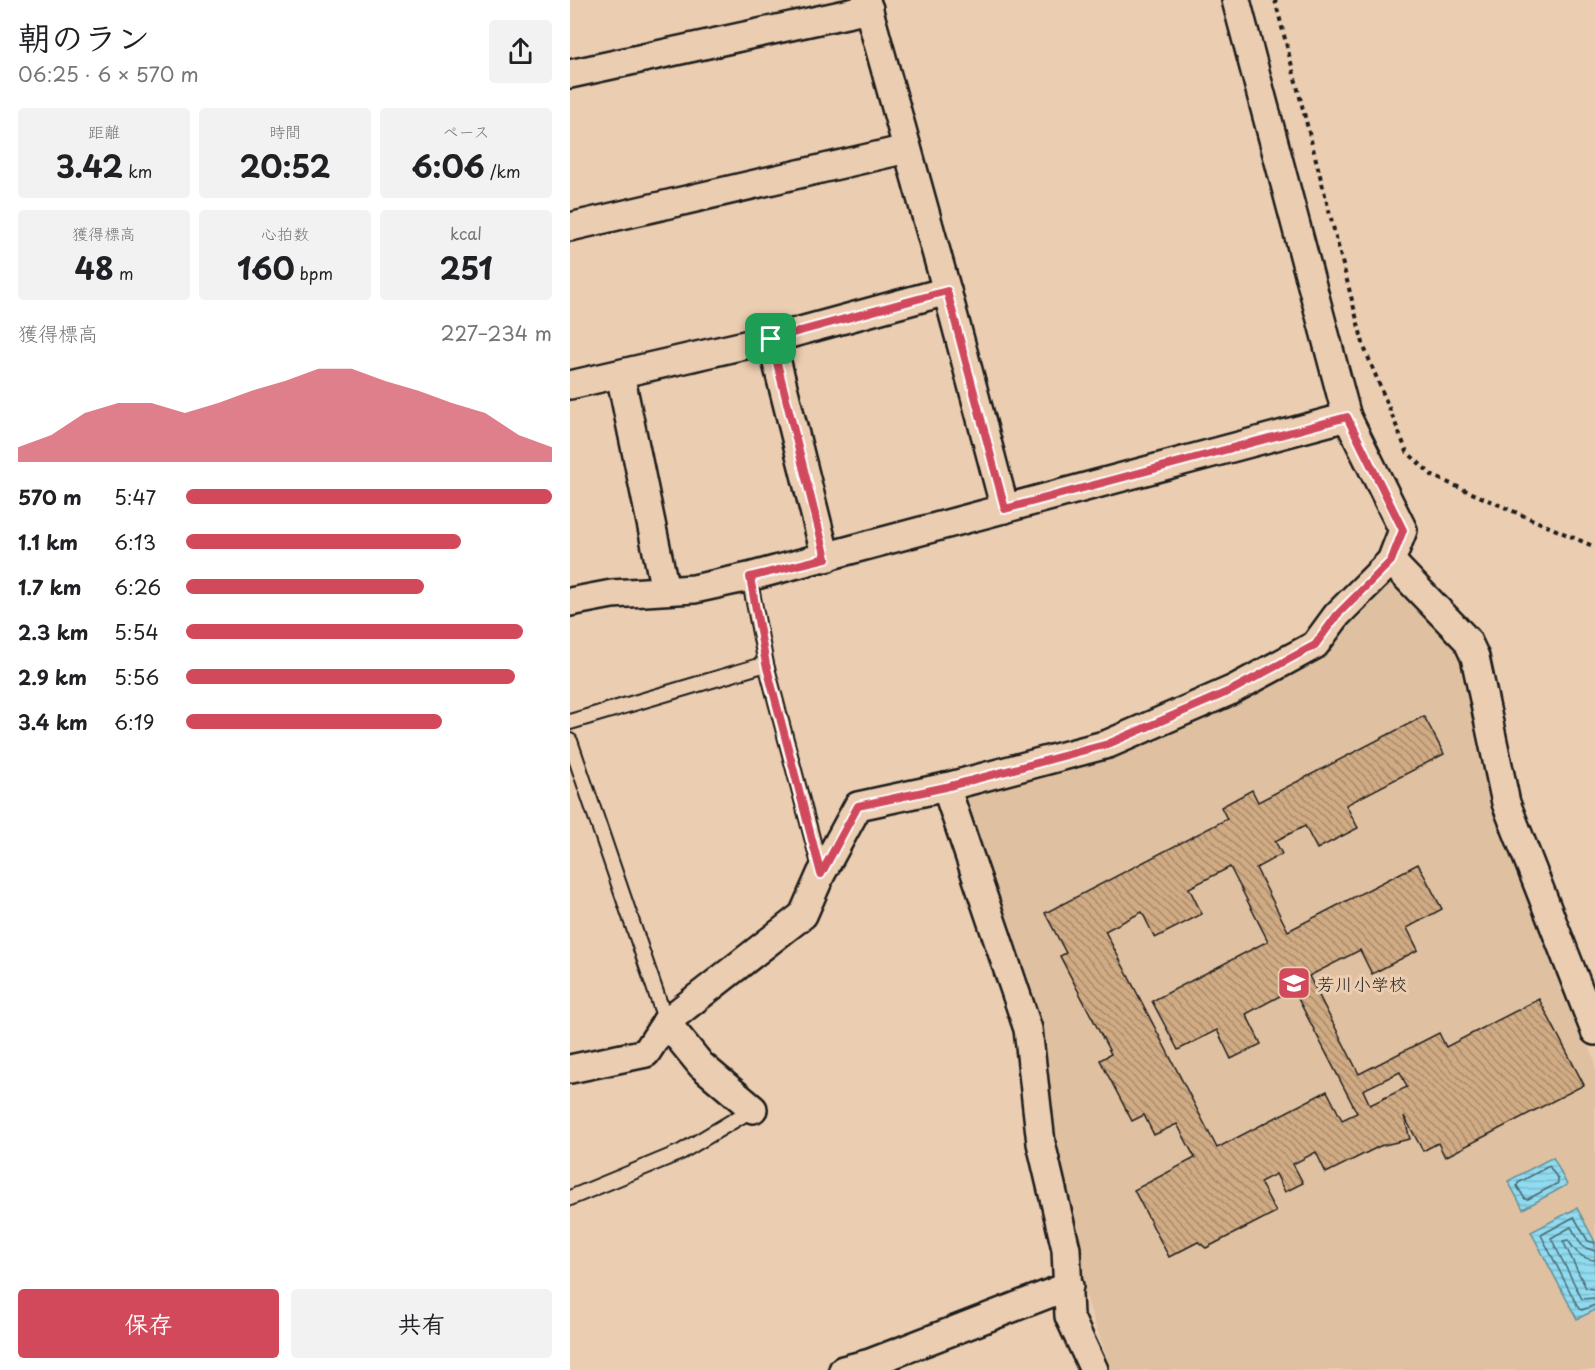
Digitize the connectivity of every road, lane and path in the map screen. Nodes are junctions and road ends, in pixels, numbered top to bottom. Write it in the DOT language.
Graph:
graph roads {
  1 [pos="1236,0"];
  2 [pos="1275,0"];
  3 [pos="867,4"];
  4 [pos="570,74"];
  5 [pos="907,149"];
  6 [pos="570,227"];
  7 [pos="947,291"];
  8 [pos="771,339"];
  9 [pos="620,374"];
  10 [pos="570,386"];
  11 [pos="1347,417"];
  12 [pos="1005,509"];
  13 [pos="1595,547"];
  14 [pos="826,558"];
  15 [pos="1391,561"];
  16 [pos="750,577"];
  17 [pos="665,590"];
  18 [pos="570,602"];
  19 [pos="766,664"];
  20 [pos="570,722"];
  21 [pos="570,741"];
  22 [pos="946,787"];
  23 [pos="821,874"];
  24 [pos="666,1022"];
  25 [pos="1595,1031"];
  26 [pos="570,1069"];
  27 [pos="753,1109"];
  28 [pos="570,1198"];
  29 [pos="1068,1286"];
  30 [pos="843,1370"];
  31 [pos="1094,1370"];
  1 -- 11 [label="street"];
  2 -- 13 [label="path"];
  3 -- 4 [label="street"];
  3 -- 5 [label="street"];
  5 -- 6 [label="street"];
  5 -- 7 [label="street"];
  7 -- 8 [label="street"];
  7 -- 12 [label="street"];
  8 -- 9 [label="street"];
  8 -- 14 [label="street"];
  9 -- 10 [label="street"];
  9 -- 17 [label="street"];
  11 -- 12 [label="street"];
  11 -- 15 [label="street"];
  12 -- 14 [label="street"];
  14 -- 16 [label="street"];
  15 -- 22 [label="street"];
  15 -- 25 [label="street"];
  16 -- 17 [label="street"];
  16 -- 19 [label="lane"];
  17 -- 18 [label="street"];
  19 -- 20 [label="lane"];
  19 -- 23 [label="lane"];
  21 -- 24 [label="lane"];
  22 -- 23 [label="street"];
  22 -- 29 [label="street"];
  23 -- 24 [label="street"];
  24 -- 26 [label="street"];
  24 -- 27 [label="street"];
  27 -- 28 [label="lane"];
  29 -- 30 [label="street"];
  29 -- 31 [label="street"];
}
